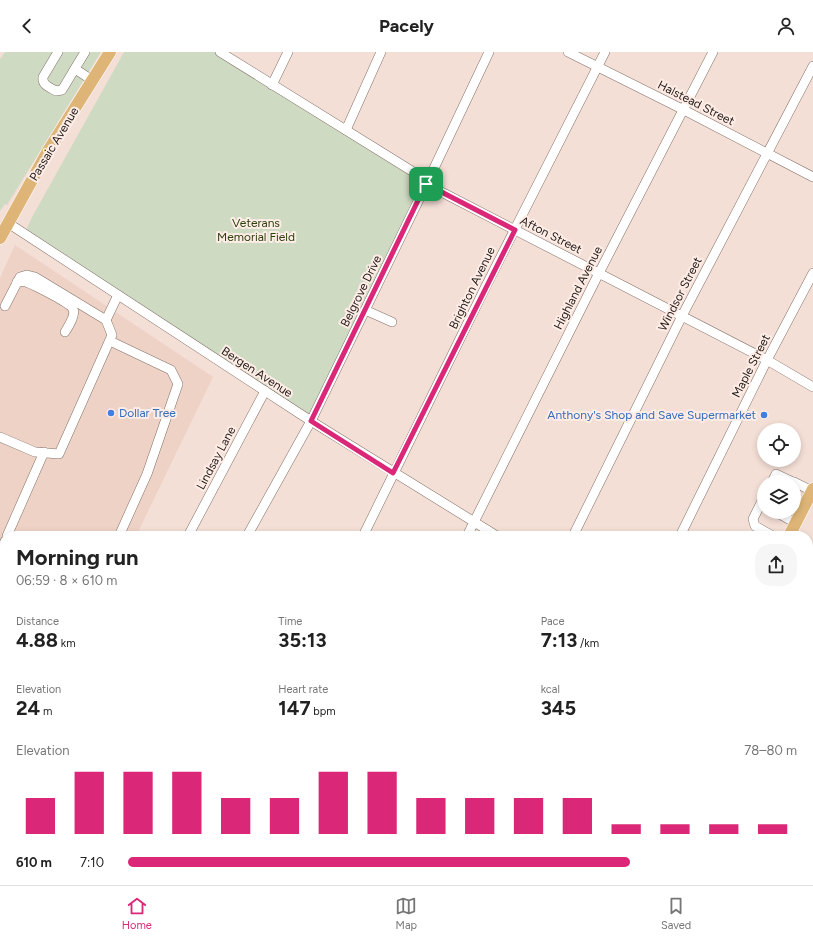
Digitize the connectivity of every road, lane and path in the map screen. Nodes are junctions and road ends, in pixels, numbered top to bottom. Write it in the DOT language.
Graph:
graph roads {
  1 [pos="58,52"];
  2 [pos="85,52"];
  3 [pos="110,52"];
  4 [pos="220,52"];
  5 [pos="288,52"];
  6 [pos="381,52"];
  7 [pos="489,52"];
  8 [pos="568,52"];
  9 [pos="605,52"];
  10 [pos="713,52"];
  11 [pos="813,66"];
  12 [pos="597,67"];
  13 [pos="75,69"];
  14 [pos="92,80"];
  15 [pos="272,84"];
  16 [pos="682,109"];
  17 [pos="346,130"];
  18 [pos="768,154"];
  19 [pos="813,177"];
  20 [pos="427,183"];
  21 [pos="515,230"];
  22 [pos="2,232"];
  23 [pos="599,273"];
  24 [pos="813,273"];
  25 [pos="17,282"];
  26 [pos="118,295"];
  27 [pos="5,306"];
  28 [pos="365,310"];
  29 [pos="682,316"];
  30 [pos="106,320"];
  31 [pos="392,322"];
  32 [pos="65,332"];
  33 [pos="110,341"];
  34 [pos="767,360"];
  35 [pos="813,387"];
  36 [pos="265,391"];
  37 [pos="311,421"];
  38 [pos="0,437"];
  39 [pos="44,452"];
  40 [pos="393,473"];
  41 [pos="801,485"];
  42 [pos="812,490"];
  43 [pos="757,513"];
  44 [pos="789,519"];
  45 [pos="474,522"];
  46 [pos="796,523"];
  47 [pos="9,531"];
  48 [pos="121,531"];
  49 [pos="191,531"];
  50 [pos="250,531"];
  51 [pos="365,531"];
  52 [pos="470,531"];
  53 [pos="489,531"];
  54 [pos="575,531"];
  55 [pos="682,531"];
  56 [pos="764,531"];
  57 [pos="792,531"];
  1 -- 13 [label="street"];
  2 -- 13 [label="street"];
  3 -- 14 [label="main road, Passaic Avenue"];
  4 -- 15 [label="street, Afton Street"];
  5 -- 15 [label="street"];
  6 -- 17 [label="street"];
  7 -- 20 [label="street, Belgrove Drive"];
  8 -- 12 [label="street, Halstead Street"];
  9 -- 12 [label="street, Brighton Avenue"];
  10 -- 16 [label="street, Highland Avenue"];
  11 -- 18 [label="street, Windsor Street"];
  12 -- 16 [label="street, Halstead Street"];
  12 -- 21 [label="street, Brighton Avenue"];
  13 -- 14 [label="street"];
  14 -- 22 [label="main road, Passaic Avenue"];
  15 -- 17 [label="street, Afton Street"];
  16 -- 18 [label="street, Halstead Street"];
  16 -- 23 [label="street, Highland Avenue"];
  17 -- 20 [label="street, Afton Street"];
  18 -- 19 [label="street, Halstead Street"];
  18 -- 29 [label="street, Windsor Street"];
  20 -- 21 [label="street, Afton Street"];
  20 -- 28 [label="street, Belgrove Drive"];
  21 -- 23 [label="street, Afton Street"];
  21 -- 40 [label="street, Brighton Avenue"];
  22 -- 26 [label="street, Bergen Avenue"];
  23 -- 29 [label="street, Afton Street"];
  23 -- 45 [label="street, Highland Avenue"];
  24 -- 34 [label="street, Maple Street"];
  25 -- 27 [label="street"];
  25 -- 30 [label="street"];
  25 -- 32 [label="street"];
  26 -- 30 [label="street"];
  26 -- 36 [label="street, Bergen Avenue"];
  28 -- 31 [label="street"];
  28 -- 37 [label="street, Belgrove Drive"];
  29 -- 34 [label="street, Afton Street"];
  29 -- 54 [label="street, Windsor Street"];
  30 -- 33 [label="street"];
  33 -- 39 [label="street"];
  33 -- 48 [label="street"];
  34 -- 35 [label="street, Afton Street"];
  34 -- 55 [label="street, Maple Street"];
  36 -- 37 [label="street, Bergen Avenue"];
  36 -- 49 [label="street, Lindsay Lane"];
  37 -- 40 [label="street, Bergen Avenue"];
  37 -- 50 [label="street, Belgrove Drive"];
  38 -- 39 [label="street"];
  39 -- 47 [label="street"];
  40 -- 45 [label="street, Bergen Avenue"];
  40 -- 51 [label="street, Brighton Avenue"];
  41 -- 42 [label="street"];
  42 -- 46 [label="main road"];
  43 -- 56 [label="street"];
  44 -- 46 [label="street"];
  45 -- 52 [label="street, Highland Avenue"];
  45 -- 53 [label="street, Bergen Avenue"];
  46 -- 57 [label="main road"];
}
